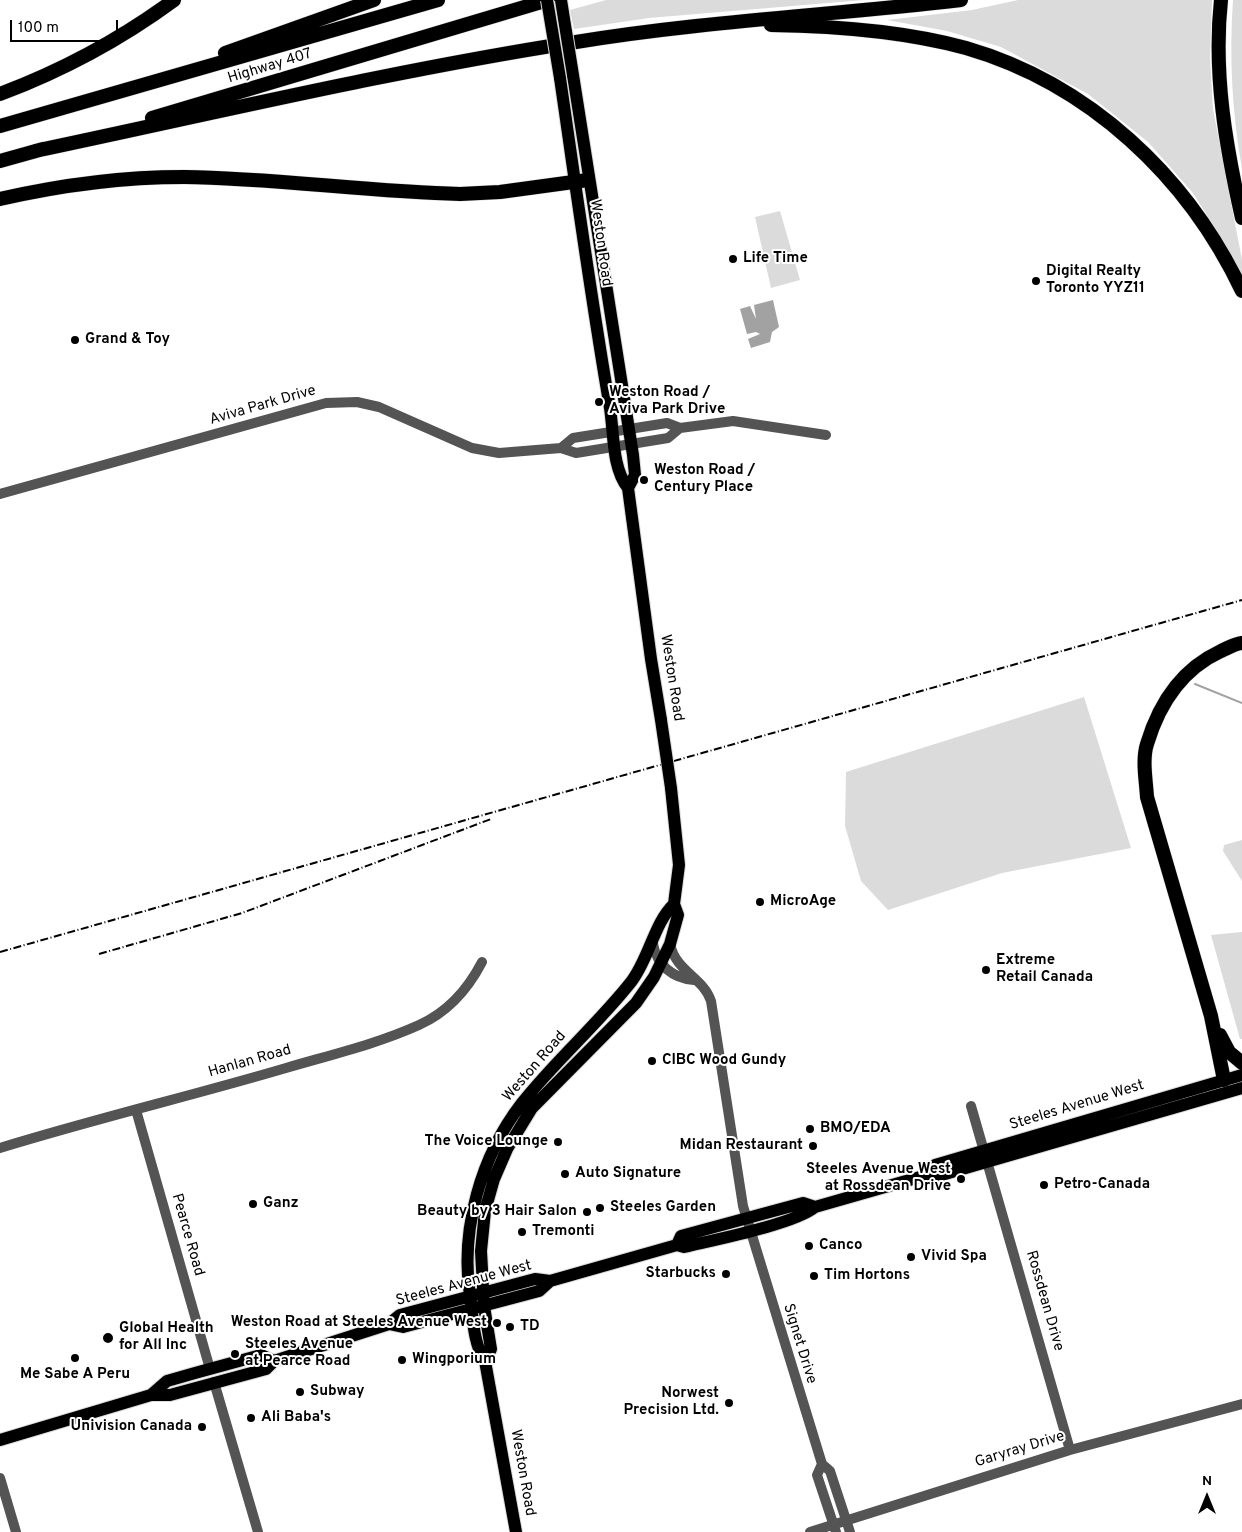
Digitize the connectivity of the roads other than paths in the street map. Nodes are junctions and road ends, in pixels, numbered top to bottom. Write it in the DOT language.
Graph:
graph roads {
  1 [pos="174,0"];
  2 [pos="374,0"];
  3 [pos="438,0"];
  4 [pos="548,0"];
  5 [pos="561,0"];
  6 [pos="961,0"];
  7 [pos="1221,0"];
  8 [pos="688,27"];
  9 [pos="0,94"];
  10 [pos="94,99"];
  11 [pos="0,126"];
  12 [pos="35,151"];
  13 [pos="0,161"];
  14 [pos="582,181"];
  15 [pos="0,198"];
  16 [pos="1242,218"];
  17 [pos="1242,291"];
  18 [pos="629,428"];
  19 [pos="680,428"];
  20 [pos="614,430"];
  21 [pos="826,435"];
  22 [pos="631,443"];
  23 [pos="616,445"];
  24 [pos="561,448"];
  25 [pos="628,488"];
  26 [pos="0,494"];
  27 [pos="1242,643"];
  28 [pos="674,904"];
  29 [pos="652,944"];
  30 [pos="670,944"];
  31 [pos="482,962"];
  32 [pos="660,965"];
  33 [pos="694,980"];
  34 [pos="1211,1016"];
  35 [pos="1242,1063"];
  36 [pos="1242,1075"];
  37 [pos="1226,1086"];
  38 [pos="1242,1088"];
  39 [pos="971,1106"];
  40 [pos="136,1110"];
  41 [pos="0,1148"];
  42 [pos="986,1156"];
  43 [pos="748,1225"];
  44 [pos="478,1302"];
  45 [pos="274,1361"];
  46 [pos="210,1369"];
  47 [pos="214,1382"];
  48 [pos="151,1395"];
  49 [pos="1242,1404"];
  50 [pos="0,1440"];
  51 [pos="1070,1450"];
  52 [pos="822,1464"];
  53 [pos="0,1478"];
  54 [pos="847,1521"];
  55 [pos="835,1528"];
  56 [pos="16,1532"];
  57 [pos="258,1532"];
  58 [pos="516,1532"];
  59 [pos="810,1532"];
  60 [pos="850,1532"];
  1 -- 9 [label="highway"];
  2 -- 10 [label="highway"];
  3 -- 10 [label="highway, Highway 407"];
  4 -- 12 [label="highway, Highway 407"];
  4 -- 14 [label="main road, Weston Road, bridge"];
  5 -- 14 [label="main road, Weston Road, bridge"];
  6 -- 8 [label="highway"];
  7 -- 16 [label="highway"];
  8 -- 12 [label="highway"];
  8 -- 17 [label="highway"];
  10 -- 11 [label="highway, Highway 407"];
  12 -- 13 [label="highway, Highway 407"];
  14 -- 15 [label="highway"];
  14 -- 18 [label="main road, Weston Road"];
  14 -- 20 [label="main road, Weston Road"];
  18 -- 19 [label="street, Aviva Park Drive"];
  18 -- 20 [label="street, Aviva Park Drive"];
  18 -- 22 [label="main road, Weston Road"];
  19 -- 21 [label="street"];
  19 -- 22 [label="street, Aviva Park Drive"];
  20 -- 23 [label="main road, Weston Road"];
  20 -- 24 [label="street, Aviva Park Drive"];
  22 -- 23 [label="street, Aviva Park Drive"];
  22 -- 25 [label="main road, Weston Road"];
  23 -- 24 [label="street, Aviva Park Drive"];
  23 -- 25 [label="main road, Weston Road"];
  24 -- 26 [label="street, Aviva Park Drive"];
  25 -- 28 [label="main road, Weston Road, bridge"];
  27 -- 34 [label="highway"];
  28 -- 29 [label="main road, Weston Road"];
  28 -- 30 [label="main road, Weston Road"];
  29 -- 32 [label="street"];
  29 -- 44 [label="main road, Weston Road"];
  30 -- 32 [label="main road, Weston Road"];
  30 -- 33 [label="street, Signet Drive"];
  31 -- 40 [label="street, Hanlan Road"];
  32 -- 33 [label="street"];
  32 -- 44 [label="main road, Weston Road"];
  33 -- 43 [label="street, Signet Drive"];
  34 -- 35 [label="highway"];
  34 -- 37 [label="highway"];
  36 -- 37 [label="main road, Steeles Avenue West"];
  37 -- 38 [label="main road, Steeles Avenue West"];
  37 -- 42 [label="main road, Steeles Avenue West"];
  39 -- 42 [label="street, Rossdean Drive"];
  40 -- 41 [label="street, Hanlan Road"];
  40 -- 46 [label="street, Pearce Road"];
  42 -- 43 [label="main road, Steeles Avenue West"];
  42 -- 51 [label="street, Rossdean Drive"];
  43 -- 44 [label="main road, Steeles Avenue West"];
  43 -- 52 [label="street, Signet Drive"];
  44 -- 45 [label="main road, Steeles Avenue West"];
  44 -- 58 [label="main road, Weston Road"];
  45 -- 46 [label="main road, Steeles Avenue West"];
  45 -- 47 [label="main road, Steeles Avenue West"];
  46 -- 47 [label="main road"];
  46 -- 48 [label="main road, Steeles Avenue West"];
  47 -- 48 [label="main road, Steeles Avenue West"];
  47 -- 57 [label="street"];
  48 -- 50 [label="main road, Steeles Avenue West"];
  49 -- 51 [label="street, Garyray Drive"];
  51 -- 54 [label="street, Garyray Drive"];
  52 -- 54 [label="street, Signet Drive"];
  52 -- 55 [label="street, Signet Drive"];
  53 -- 56 [label="street"];
  54 -- 55 [label="street, Garyray Drive"];
  54 -- 60 [label="street, Signet Drive"];
  55 -- 59 [label="street, Garyray Drive"];
}
